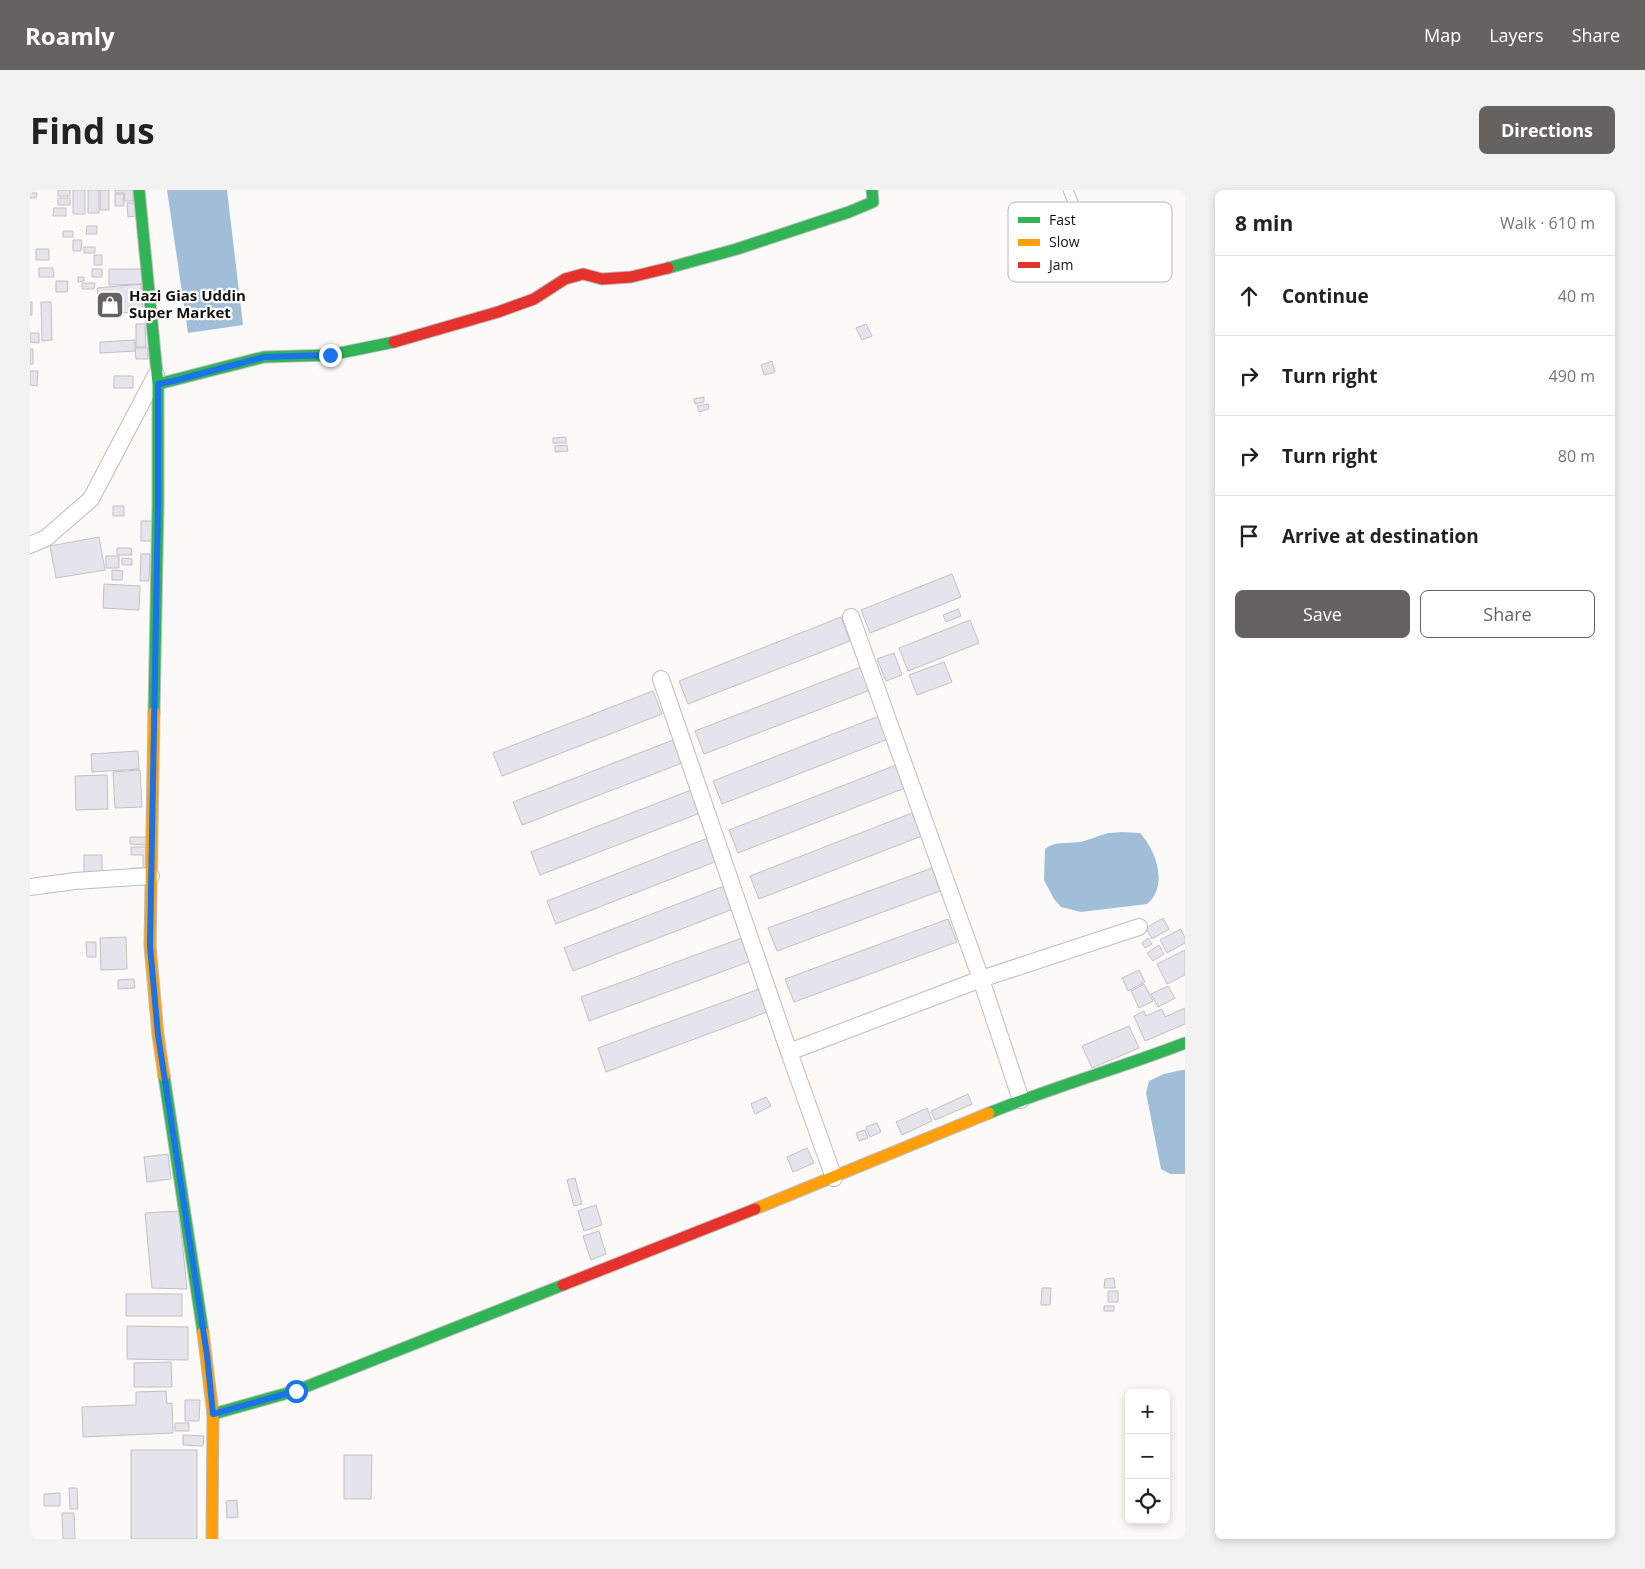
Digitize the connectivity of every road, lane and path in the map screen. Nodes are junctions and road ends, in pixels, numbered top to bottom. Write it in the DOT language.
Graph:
graph roads {
  1 [pos="139,190"];
  2 [pos="872,190"];
  3 [pos="1068,190"];
  4 [pos="1073,202"];
  5 [pos="157,379"];
  6 [pos="30,545"];
  7 [pos="851,617"];
  8 [pos="662,679"];
  9 [pos="151,876"];
  10 [pos="30,887"];
  11 [pos="1139,927"];
  12 [pos="982,979"];
  13 [pos="1185,1043"];
  14 [pos="789,1052"];
  15 [pos="1021,1100"];
  16 [pos="834,1178"];
  17 [pos="213,1414"];
  18 [pos="212,1539"];
  1 -- 5 [label="street"];
  2 -- 5 [label="street"];
  3 -- 4 [label="lane"];
  5 -- 6 [label="street"];
  5 -- 9 [label="street"];
  7 -- 12 [label="street"];
  8 -- 14 [label="street"];
  9 -- 10 [label="street"];
  9 -- 17 [label="street"];
  11 -- 12 [label="street"];
  12 -- 14 [label="street"];
  12 -- 15 [label="street"];
  13 -- 15 [label="street"];
  14 -- 16 [label="street"];
  15 -- 16 [label="street"];
  16 -- 17 [label="street"];
  17 -- 18 [label="street"];
}
